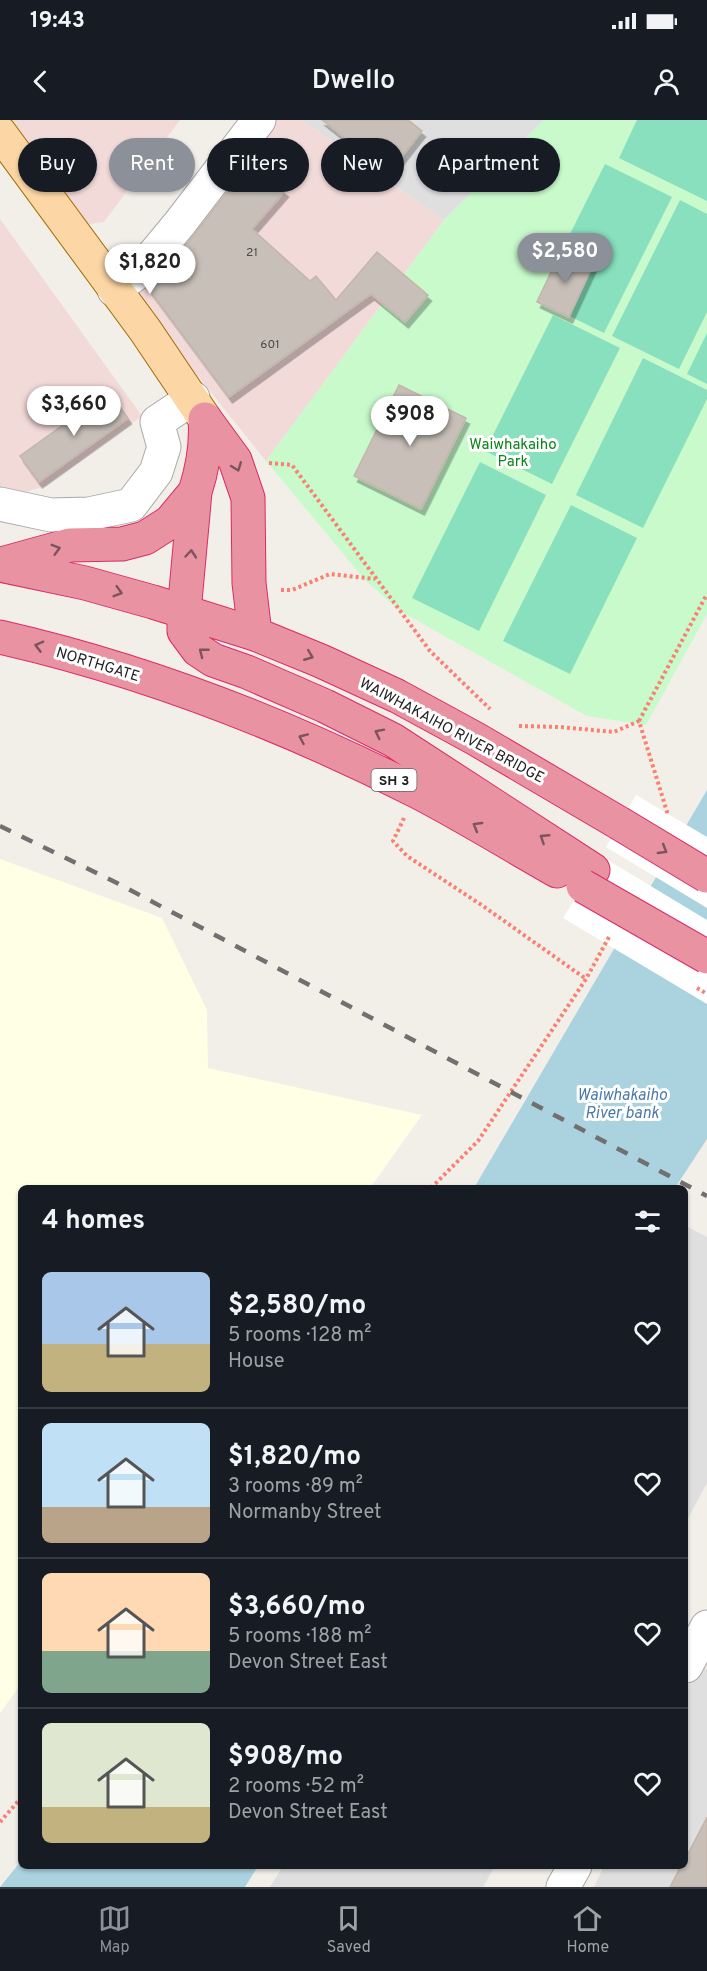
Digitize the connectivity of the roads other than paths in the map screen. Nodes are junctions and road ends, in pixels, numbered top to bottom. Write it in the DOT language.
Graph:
graph roads {
  1 [pos="259,120"];
  2 [pos="0,133"];
  3 [pos="114,290"];
  4 [pos="199,408"];
  5 [pos="195,492"];
  6 [pos="0,504"];
  7 [pos="0,565"];
  8 [pos="184,612"];
  9 [pos="255,634"];
  10 [pos="0,637"];
  11 [pos="707,876"];
  12 [pos="588,878"];
  13 [pos="707,946"];
  14 [pos="707,957"];
  15 [pos="707,1627"];
  16 [pos="688,1662"];
  17 [pos="573,1869"];
  18 [pos="563,1887"];
  1 -- 3 [label="street"];
  2 -- 3 [label="main road"];
  3 -- 4 [label="main road"];
  4 -- 5 [label="highway"];
  4 -- 6 [label="street"];
  4 -- 9 [label="highway, one-way"];
  7 -- 5 [label="highway, one-way"];
  8 -- 5 [label="highway, one-way"];
  7 -- 8 [label="highway, one-way"];
  8 -- 9 [label="highway, WAIWHAKAIHO RIVER BRIDGE"];
  12 -- 8 [label="highway, one-way"];
  9 -- 11 [label="highway, WAIWHAKAIHO RIVER BRIDGE, one-way, bridge"];
  12 -- 10 [label="highway, NORTHGATE / SH 3, one-way"];
  12 -- 13 [label="highway"];
  12 -- 14 [label="highway, SH 3, bridge"];
  15 -- 16 [label="street"];
  17 -- 18 [label="street"];
}
